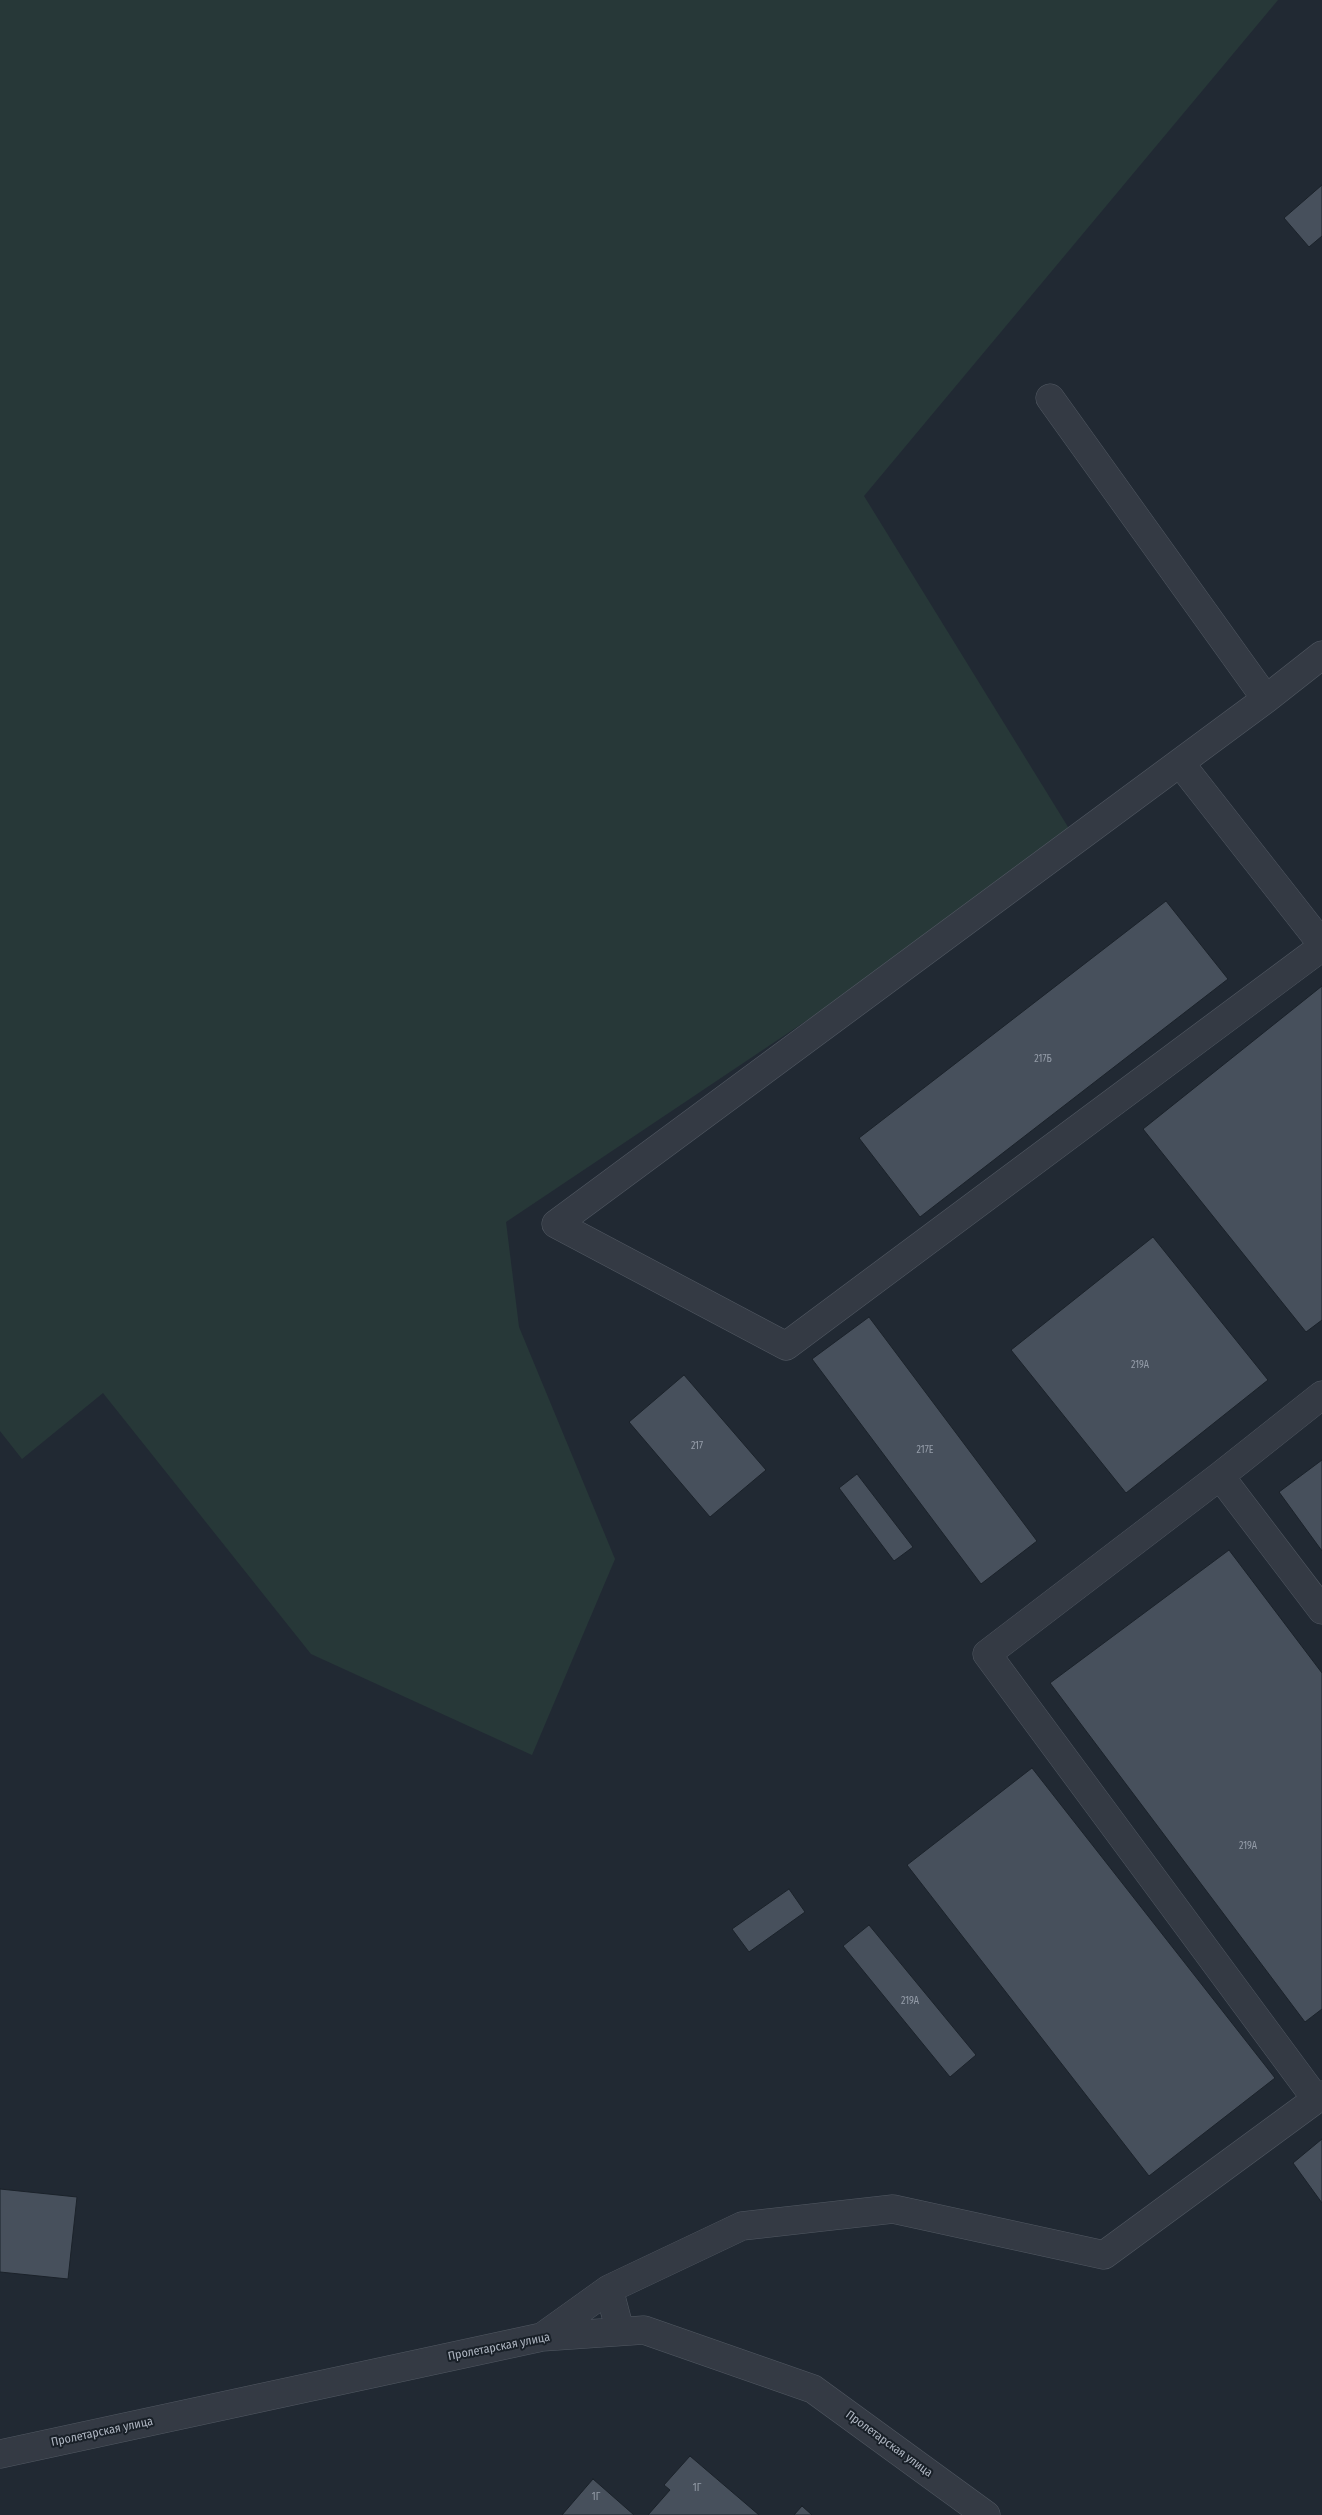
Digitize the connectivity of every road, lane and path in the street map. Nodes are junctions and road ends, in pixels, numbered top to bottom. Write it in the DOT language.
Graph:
graph roads {
  1 [pos="1050,398"];
  2 [pos="1322,654"];
  3 [pos="1266,699"];
  4 [pos="1180,763"];
  5 [pos="1322,945"];
  6 [pos="1322,1395"];
  7 [pos="1220,1476"];
  8 [pos="1322,1610"];
  9 [pos="1319,2097"];
  10 [pos="609,2288"];
  11 [pos="620,2331"];
  12 [pos="542,2337"];
  13 [pos="0,2454"];
  14 [pos="986,2515"];
  1 -- 3 [label="street"];
  2 -- 3 [label="street"];
  3 -- 4 [label="street"];
  4 -- 5 [label="street"];
  4 -- 5 [label="street"];
  6 -- 7 [label="street"];
  7 -- 8 [label="street"];
  7 -- 9 [label="street"];
  9 -- 10 [label="street"];
  10 -- 11 [label="street"];
  10 -- 12 [label="street"];
  11 -- 12 [label="street, Пролетарская улица"];
  11 -- 14 [label="street, Пролетарская улица"];
  12 -- 13 [label="street, Пролетарская улица"];
}
